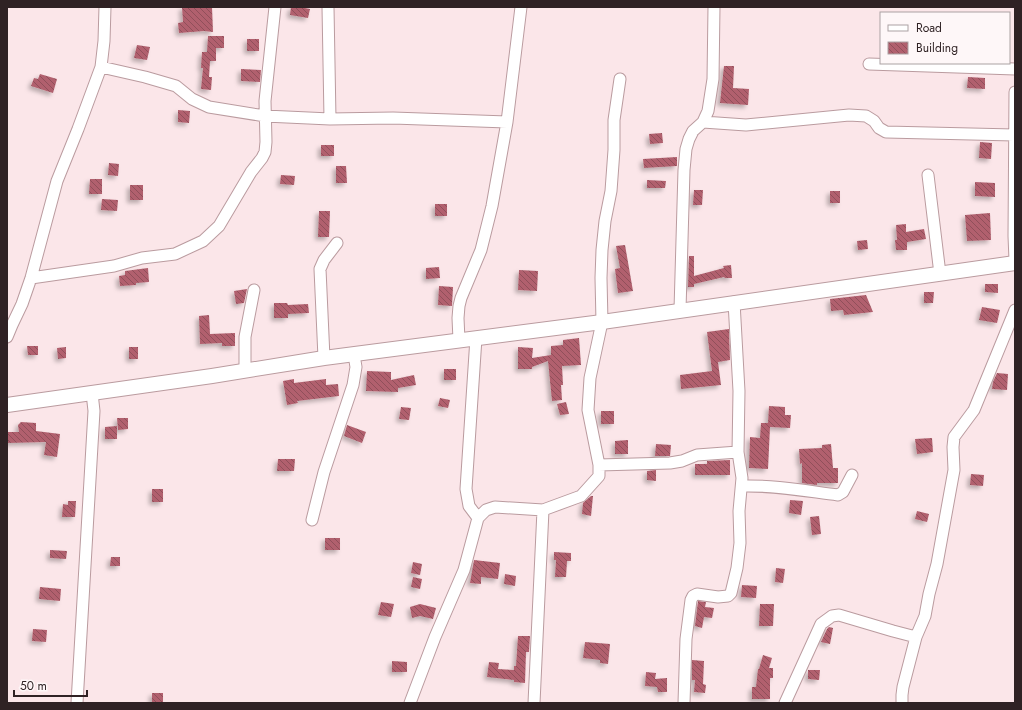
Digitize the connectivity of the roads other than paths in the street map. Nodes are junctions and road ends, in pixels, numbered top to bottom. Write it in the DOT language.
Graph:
graph roads {
  1 [pos="105,7"];
  2 [pos="274,7"];
  3 [pos="328,7"];
  4 [pos="521,7"];
  5 [pos="714,7"];
  6 [pos="869,64"];
  7 [pos="101,67"];
  8 [pos="1015,69"];
  9 [pos="620,79"];
  10 [pos="1015,92"];
  11 [pos="265,116"];
  12 [pos="330,119"];
  13 [pos="508,122"];
  14 [pos="703,122"];
  15 [pos="1014,135"];
  16 [pos="928,175"];
  17 [pos="337,243"];
  18 [pos="1015,262"];
  19 [pos="940,274"];
  20 [pos="31,278"];
  21 [pos="254,290"];
  22 [pos="734,302"];
  23 [pos="680,310"];
  24 [pos="1015,310"];
  25 [pos="602,322"];
  26 [pos="7,337"];
  27 [pos="476,338"];
  28 [pos="459,340"];
  29 [pos="354,355"];
  30 [pos="324,358"];
  31 [pos="244,371"];
  32 [pos="92,393"];
  33 [pos="7,405"];
  34 [pos="738,452"];
  35 [pos="599,464"];
  36 [pos="852,475"];
  37 [pos="742,486"];
  38 [pos="543,510"];
  39 [pos="478,518"];
  40 [pos="312,520"];
  41 [pos="916,637"];
  42 [pos="77,703"];
  43 [pos="410,703"];
  44 [pos="534,703"];
  45 [pos="684,703"];
  46 [pos="784,703"];
  47 [pos="902,703"];
  1 -- 7 [label="street"];
  2 -- 11 [label="street"];
  3 -- 12 [label="street"];
  4 -- 13 [label="street"];
  5 -- 14 [label="street"];
  6 -- 8 [label="street"];
  7 -- 11 [label="street"];
  7 -- 20 [label="street"];
  9 -- 25 [label="street"];
  10 -- 15 [label="street"];
  11 -- 12 [label="street"];
  11 -- 20 [label="street"];
  12 -- 13 [label="street"];
  13 -- 28 [label="street"];
  14 -- 15 [label="street"];
  14 -- 23 [label="street"];
  15 -- 18 [label="street"];
  16 -- 19 [label="street"];
  17 -- 30 [label="street"];
  18 -- 19 [label="street"];
  19 -- 22 [label="street"];
  20 -- 26 [label="street"];
  21 -- 31 [label="street"];
  22 -- 23 [label="street"];
  22 -- 34 [label="street"];
  23 -- 25 [label="street"];
  24 -- 41 [label="street"];
  25 -- 27 [label="street"];
  25 -- 35 [label="street"];
  27 -- 28 [label="street"];
  27 -- 39 [label="street"];
  28 -- 29 [label="street"];
  29 -- 30 [label="street"];
  29 -- 40 [label="street"];
  30 -- 31 [label="street"];
  31 -- 32 [label="street"];
  32 -- 33 [label="street"];
  32 -- 42 [label="street"];
  34 -- 35 [label="street"];
  34 -- 37 [label="street"];
  35 -- 38 [label="street"];
  36 -- 37 [label="street"];
  37 -- 45 [label="street"];
  38 -- 39 [label="street"];
  38 -- 44 [label="street"];
  39 -- 43 [label="street"];
  41 -- 46 [label="street"];
  41 -- 47 [label="street"];
}
